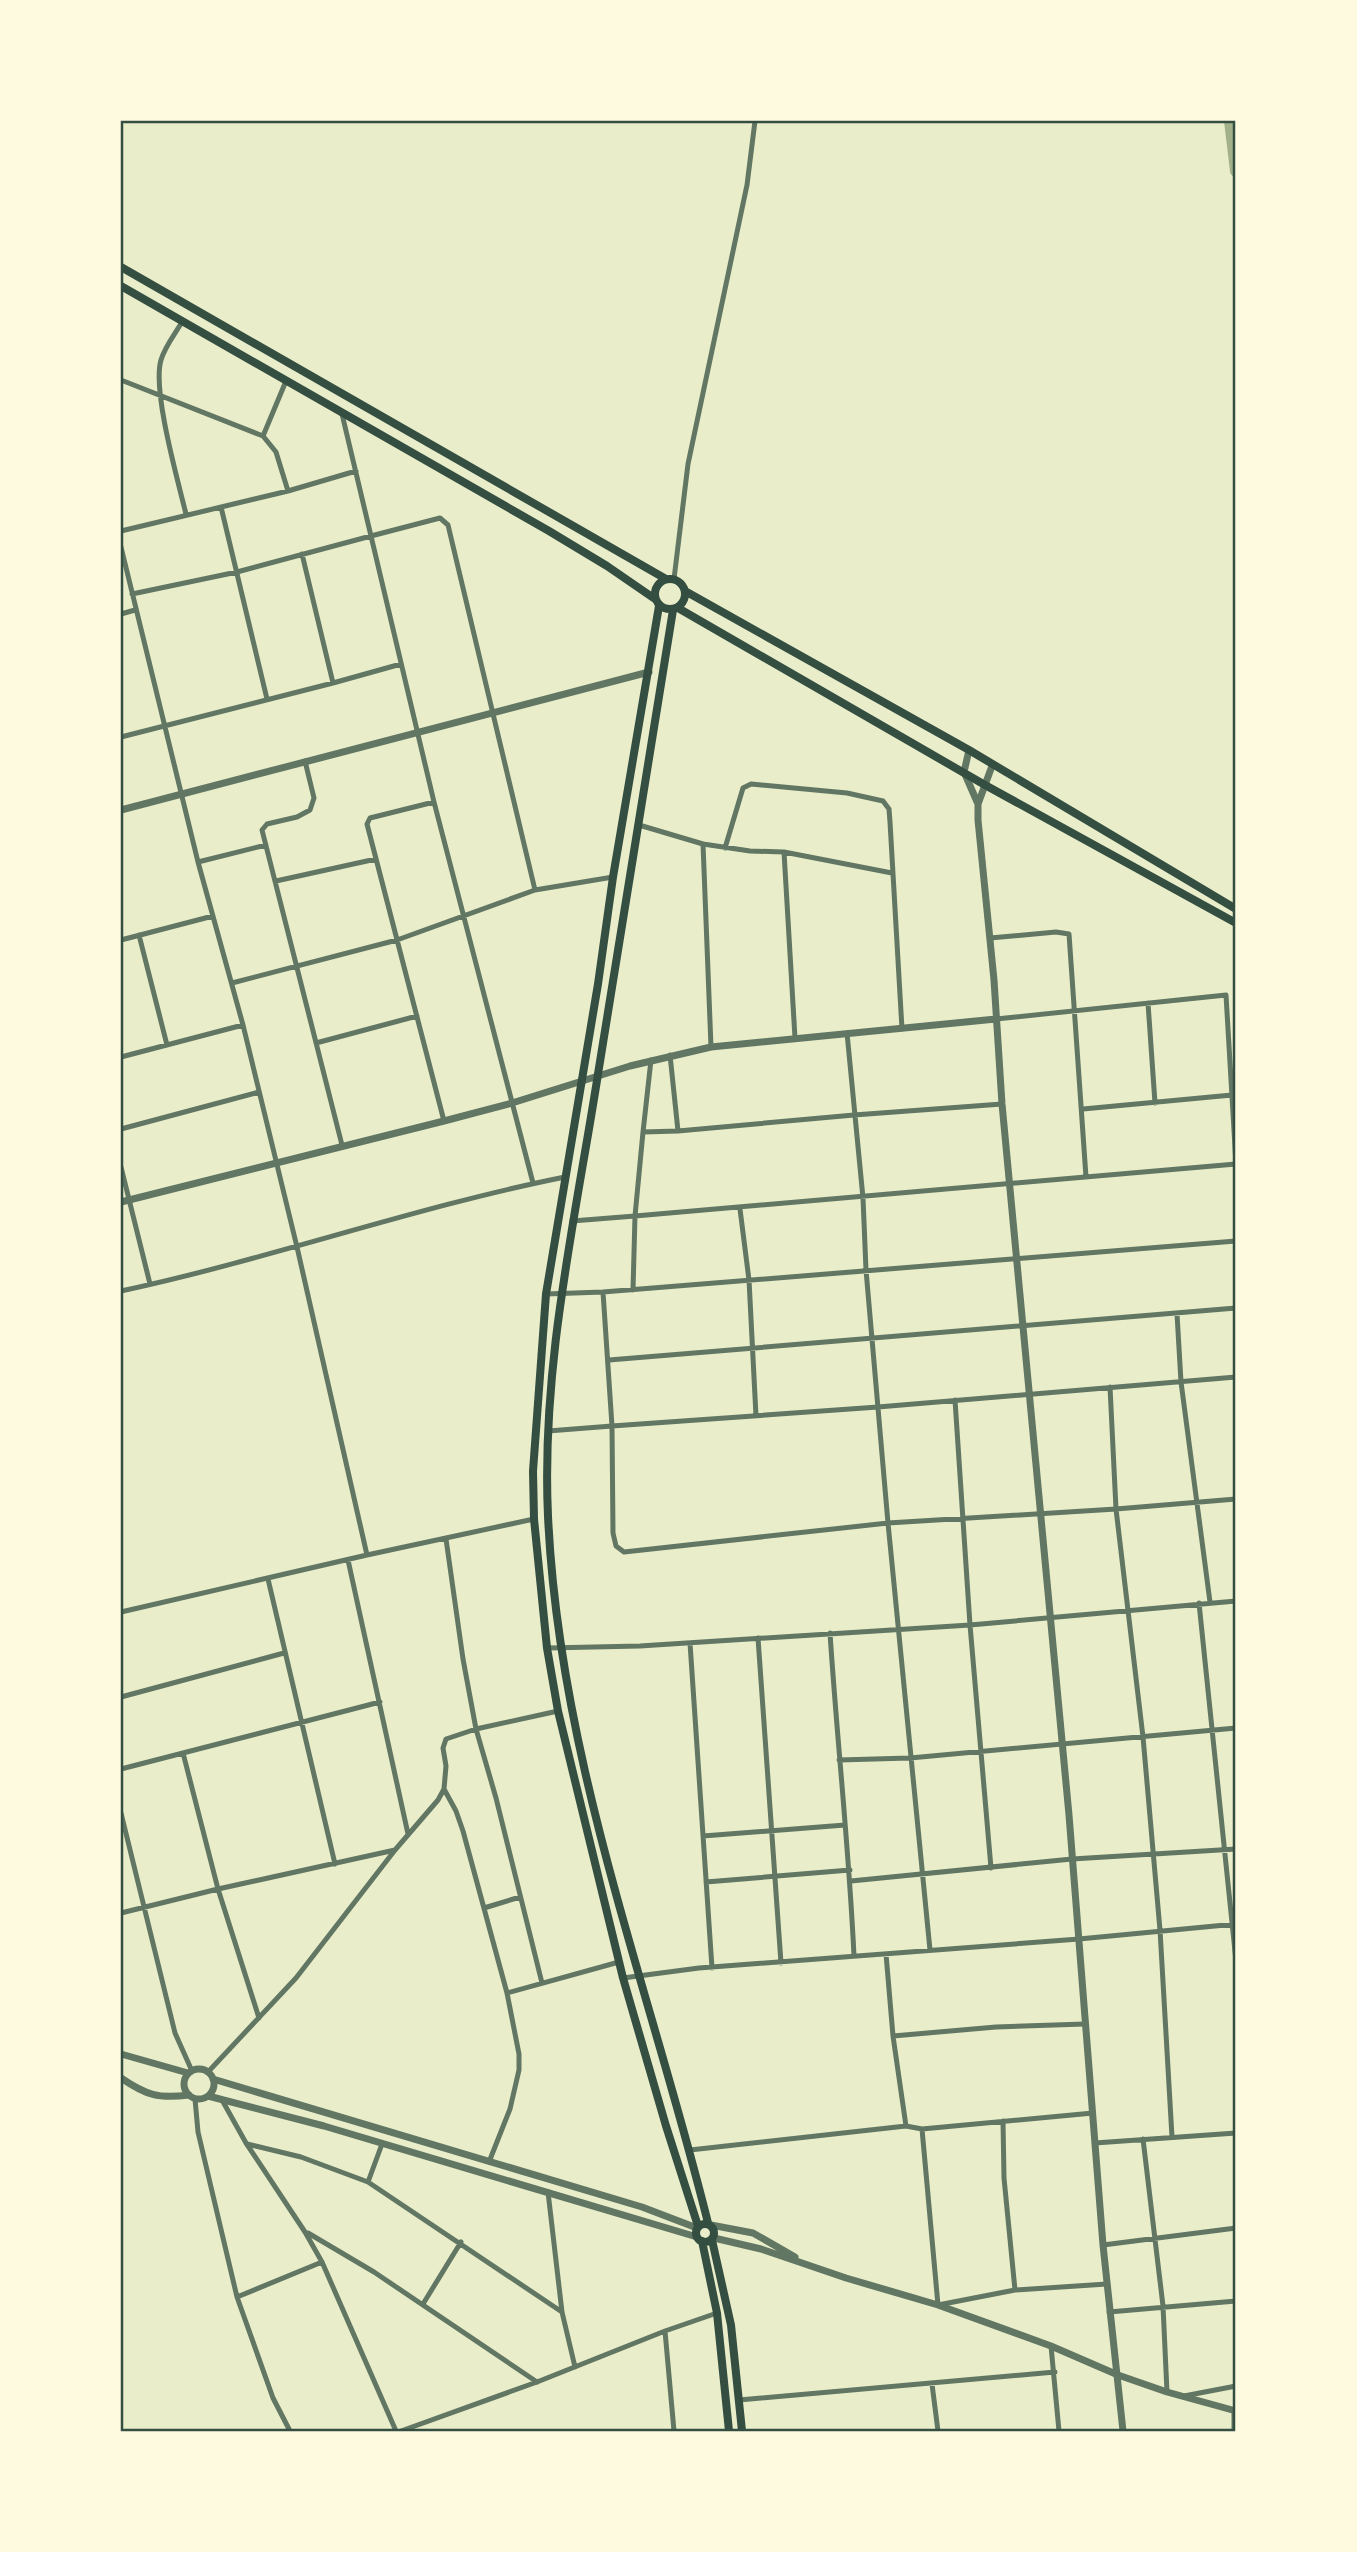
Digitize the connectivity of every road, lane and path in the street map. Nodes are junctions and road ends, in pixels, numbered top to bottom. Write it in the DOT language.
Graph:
graph roads {
  1 [pos="755,121"];
  2 [pos="121,267"];
  3 [pos="121,286"];
  4 [pos="182,322"];
  5 [pos="121,380"];
  6 [pos="285,381"];
  7 [pos="161,396"];
  8 [pos="342,414"];
  9 [pos="263,436"];
  10 [pos="356,471"];
  11 [pos="288,491"];
  12 [pos="221,506"];
  13 [pos="186,514"];
  14 [pos="121,531"];
  15 [pos="371,536"];
  16 [pos="121,547"];
  17 [pos="302,554"];
  18 [pos="237,572"];
  19 [pos="670,579"];
  20 [pos="685,591"];
  21 [pos="131,594"];
  22 [pos="657,602"];
  23 [pos="675,609"];
  24 [pos="135,610"];
  25 [pos="121,614"];
  26 [pos="401,664"];
  27 [pos="649,672"];
  28 [pos="333,684"];
  29 [pos="267,699"];
  30 [pos="494,713"];
  31 [pos="165,725"];
  32 [pos="418,733"];
  33 [pos="121,737"];
  34 [pos="969,750"];
  35 [pos="304,761"];
  36 [pos="992,766"];
  37 [pos="964,772"];
  38 [pos="985,785"];
  39 [pos="182,795"];
  40 [pos="434,802"];
  41 [pos="978,804"];
  42 [pos="121,810"];
  43 [pos="639,825"];
  44 [pos="703,844"];
  45 [pos="266,845"];
  46 [pos="724,848"];
  47 [pos="784,852"];
  48 [pos="376,859"];
  49 [pos="198,862"];
  50 [pos="892,873"];
  51 [pos="613,877"];
  52 [pos="276,881"];
  53 [pos="535,890"];
  54 [pos="1236,909"];
  55 [pos="213,915"];
  56 [pos="465,916"];
  57 [pos="1236,923"];
  58 [pos="139,936"];
  59 [pos="990,938"];
  60 [pos="121,940"];
  61 [pos="397,940"];
  62 [pos="296,967"];
  63 [pos="232,983"];
  64 [pos="1236,993"];
  65 [pos="1226,995"];
  66 [pos="1148,1003"];
  67 [pos="1074,1010"];
  68 [pos="417,1016"];
  69 [pos="996,1019"];
  70 [pos="243,1025"];
  71 [pos="902,1029"];
  72 [pos="847,1033"];
  73 [pos="794,1038"];
  74 [pos="316,1043"];
  75 [pos="167,1045"];
  76 [pos="711,1046"];
  77 [pos="670,1055"];
  78 [pos="121,1057"];
  79 [pos="652,1060"];
  80 [pos="597,1075"];
  81 [pos="581,1081"];
  82 [pos="259,1091"];
  83 [pos="1232,1095"];
  84 [pos="1155,1102"];
  85 [pos="512,1103"];
  86 [pos="1002,1104"];
  87 [pos="1083,1109"];
  88 [pos="853,1115"];
  89 [pos="444,1121"];
  90 [pos="121,1129"];
  91 [pos="678,1131"];
  92 [pos="643,1132"];
  93 [pos="342,1145"];
  94 [pos="275,1162"];
  95 [pos="1236,1164"];
  96 [pos="121,1167"];
  97 [pos="565,1177"];
  98 [pos="1086,1177"];
  99 [pos="533,1183"];
  100 [pos="1010,1185"];
  101 [pos="863,1198"];
  102 [pos="130,1200"];
  103 [pos="121,1202"];
  104 [pos="740,1209"];
  105 [pos="635,1216"];
  106 [pos="572,1221"];
  107 [pos="1236,1241"];
  108 [pos="297,1247"];
  109 [pos="1018,1259"];
  110 [pos="866,1270"];
  111 [pos="749,1280"];
  112 [pos="150,1284"];
  113 [pos="633,1290"];
  114 [pos="121,1291"];
  115 [pos="603,1292"];
  116 [pos="560,1293"];
  117 [pos="546,1294"];
  118 [pos="1236,1308"];
  119 [pos="1177,1314"];
  120 [pos="1025,1326"];
  121 [pos="872,1337"];
  122 [pos="751,1348"];
  123 [pos="609,1360"];
  124 [pos="1236,1377"];
  125 [pos="1181,1381"];
  126 [pos="1110,1387"];
  127 [pos="1030,1394"];
  128 [pos="955,1400"];
  129 [pos="878,1407"];
  130 [pos="756,1416"];
  131 [pos="612,1426"];
  132 [pos="548,1432"];
  133 [pos="1236,1499"];
  134 [pos="1198,1502"];
  135 [pos="1116,1509"];
  136 [pos="1040,1514"];
  137 [pos="962,1517"];
  138 [pos="534,1519"];
  139 [pos="888,1523"];
  140 [pos="446,1539"];
  141 [pos="367,1555"];
  142 [pos="348,1560"];
  143 [pos="268,1579"];
  144 [pos="1236,1601"];
  145 [pos="1210,1602"];
  146 [pos="1199,1603"];
  147 [pos="1127,1611"];
  148 [pos="121,1612"];
  149 [pos="1049,1619"];
  150 [pos="970,1625"];
  151 [pos="898,1630"];
  152 [pos="830,1633"];
  153 [pos="758,1638"];
  154 [pos="690,1643"];
  155 [pos="547,1648"];
  156 [pos="561,1648"];
  157 [pos="284,1653"];
  158 [pos="121,1697"];
  159 [pos="380,1702"];
  160 [pos="558,1711"];
  161 [pos="302,1723"];
  162 [pos="1236,1728"];
  163 [pos="476,1729"];
  164 [pos="1212,1730"];
  165 [pos="1143,1737"];
  166 [pos="1061,1743"];
  167 [pos="981,1751"];
  168 [pos="183,1753"];
  169 [pos="910,1758"];
  170 [pos="839,1760"];
  171 [pos="121,1769"];
  172 [pos="444,1789"];
  173 [pos="121,1813"];
  174 [pos="845,1825"];
  175 [pos="771,1831"];
  176 [pos="408,1834"];
  177 [pos="703,1836"];
  178 [pos="1236,1849"];
  179 [pos="395,1850"];
  180 [pos="1224,1850"];
  181 [pos="1153,1854"];
  182 [pos="1072,1859"];
  183 [pos="335,1864"];
  184 [pos="991,1868"];
  185 [pos="849,1870"];
  186 [pos="921,1875"];
  187 [pos="773,1877"];
  188 [pos="850,1881"];
  189 [pos="706,1882"];
  190 [pos="218,1889"];
  191 [pos="520,1897"];
  192 [pos="144,1907"];
  193 [pos="484,1908"];
  194 [pos="121,1913"];
  195 [pos="1234,1924"];
  196 [pos="1160,1930"];
  197 [pos="1079,1939"];
  198 [pos="930,1950"];
  199 [pos="886,1954"];
  200 [pos="854,1956"];
  201 [pos="1236,1961"];
  202 [pos="619,1962"];
  203 [pos="781,1963"];
  204 [pos="712,1968"];
  205 [pos="638,1975"];
  206 [pos="623,1978"];
  207 [pos="542,1983"];
  208 [pos="507,1993"];
  209 [pos="259,2018"];
  210 [pos="1085,2024"];
  211 [pos="893,2036"];
  212 [pos="121,2053"];
  213 [pos="190,2072"];
  214 [pos="211,2075"];
  215 [pos="121,2078"];
  216 [pos="208,2096"];
  217 [pos="192,2097"];
  218 [pos="221,2098"];
  219 [pos="1093,2113"];
  220 [pos="1003,2121"];
  221 [pos="906,2126"];
  222 [pos="922,2129"];
  223 [pos="1236,2133"];
  224 [pos="1172,2137"];
  225 [pos="1143,2139"];
  226 [pos="246,2143"];
  227 [pos="1095,2143"];
  228 [pos="382,2144"];
  229 [pos="690,2150"];
  230 [pos="489,2162"];
  231 [pos="368,2182"];
  232 [pos="548,2192"];
  233 [pos="709,2224"];
  234 [pos="1236,2228"];
  235 [pos="305,2232"];
  236 [pos="699,2233"];
  237 [pos="1155,2238"];
  238 [pos="713,2239"];
  239 [pos="461,2242"];
  240 [pos="1103,2245"];
  241 [pos="322,2262"];
  242 [pos="805,2263"];
  243 [pos="1107,2284"];
  244 [pos="1015,2290"];
  245 [pos="237,2297"];
  246 [pos="1236,2301"];
  247 [pos="423,2304"];
  248 [pos="938,2305"];
  249 [pos="1163,2306"];
  250 [pos="562,2312"];
  251 [pos="1110,2312"];
  252 [pos="716,2313"];
  253 [pos="665,2331"];
  254 [pos="1051,2346"];
  255 [pos="575,2367"];
  256 [pos="1055,2372"];
  257 [pos="1118,2375"];
  258 [pos="537,2382"];
  259 [pos="932,2384"];
  260 [pos="1236,2386"];
  261 [pos="1167,2392"];
  262 [pos="1184,2396"];
  263 [pos="738,2400"];
  264 [pos="1235,2411"];
  265 [pos="290,2431"];
  266 [pos="398,2431"];
  267 [pos="674,2431"];
  268 [pos="729,2431"];
  269 [pos="741,2431"];
  270 [pos="938,2431"];
  271 [pos="1059,2431"];
  272 [pos="1123,2431"];
  273 [pos="1234,2431"];
  1 -- 19 [label="street"];
  2 -- 19 [label="main road"];
  3 -- 4 [label="main road"];
  4 -- 6 [label="main road"];
  4 -- 7 [label="street"];
  5 -- 7 [label="street"];
  6 -- 8 [label="main road"];
  6 -- 9 [label="street"];
  7 -- 9 [label="street"];
  7 -- 13 [label="street"];
  8 -- 10 [label="street"];
  8 -- 22 [label="main road"];
  9 -- 11 [label="street"];
  10 -- 11 [label="street"];
  10 -- 15 [label="street"];
  11 -- 12 [label="street"];
  12 -- 13 [label="street"];
  12 -- 18 [label="street"];
  13 -- 14 [label="street"];
  15 -- 17 [label="street"];
  15 -- 26 [label="street"];
  15 -- 30 [label="street"];
  16 -- 21 [label="street"];
  17 -- 18 [label="street"];
  17 -- 28 [label="street"];
  18 -- 21 [label="street"];
  18 -- 29 [label="street"];
  19 -- 20 [label="main road"];
  19 -- 22 [label="main road"];
  20 -- 23 [label="main road"];
  20 -- 34 [label="main road"];
  21 -- 24 [label="street"];
  22 -- 23 [label="main road"];
  22 -- 27 [label="main road"];
  23 -- 37 [label="main road"];
  23 -- 43 [label="main road"];
  24 -- 25 [label="street"];
  24 -- 31 [label="street"];
  26 -- 28 [label="street"];
  26 -- 32 [label="street"];
  27 -- 30 [label="street"];
  27 -- 51 [label="main road"];
  28 -- 29 [label="street"];
  29 -- 31 [label="street"];
  30 -- 32 [label="street"];
  30 -- 53 [label="street"];
  31 -- 33 [label="street"];
  31 -- 39 [label="street"];
  32 -- 35 [label="street"];
  32 -- 40 [label="street"];
  34 -- 36 [label="main road"];
  34 -- 37 [label="street"];
  35 -- 39 [label="street"];
  35 -- 45 [label="street"];
  36 -- 38 [label="street"];
  36 -- 54 [label="main road"];
  37 -- 38 [label="main road"];
  37 -- 41 [label="street"];
  38 -- 41 [label="street"];
  38 -- 57 [label="main road"];
  39 -- 42 [label="street"];
  39 -- 49 [label="street"];
  40 -- 48 [label="street"];
  40 -- 56 [label="street"];
  41 -- 59 [label="street"];
  43 -- 44 [label="street"];
  43 -- 80 [label="main road"];
  44 -- 46 [label="street"];
  44 -- 76 [label="street"];
  45 -- 49 [label="street"];
  45 -- 52 [label="street"];
  46 -- 47 [label="street"];
  46 -- 50 [label="street"];
  47 -- 50 [label="street"];
  47 -- 73 [label="street"];
  48 -- 52 [label="street"];
  48 -- 61 [label="street"];
  49 -- 55 [label="street"];
  50 -- 71 [label="street"];
  51 -- 53 [label="street"];
  51 -- 81 [label="main road"];
  52 -- 62 [label="street"];
  53 -- 56 [label="street"];
  55 -- 58 [label="street"];
  55 -- 63 [label="street"];
  56 -- 61 [label="street"];
  56 -- 85 [label="street"];
  58 -- 60 [label="street"];
  58 -- 75 [label="street"];
  59 -- 67 [label="street"];
  59 -- 69 [label="street"];
  61 -- 62 [label="street"];
  61 -- 68 [label="street"];
  62 -- 63 [label="street"];
  62 -- 74 [label="street"];
  63 -- 70 [label="street"];
  64 -- 65 [label="street"];
  65 -- 66 [label="street"];
  65 -- 83 [label="street"];
  66 -- 67 [label="street"];
  66 -- 84 [label="street"];
  67 -- 69 [label="street"];
  67 -- 87 [label="street"];
  68 -- 74 [label="street"];
  68 -- 89 [label="street"];
  69 -- 71 [label="street"];
  69 -- 86 [label="street"];
  70 -- 75 [label="street"];
  70 -- 82 [label="street"];
  71 -- 72 [label="street"];
  72 -- 73 [label="street"];
  72 -- 88 [label="street"];
  73 -- 76 [label="street"];
  74 -- 93 [label="street"];
  75 -- 78 [label="street"];
  76 -- 77 [label="street"];
  77 -- 79 [label="street"];
  77 -- 91 [label="street"];
  79 -- 80 [label="street"];
  79 -- 92 [label="street"];
  80 -- 81 [label="street"];
  80 -- 106 [label="main road"];
  81 -- 85 [label="street"];
  81 -- 97 [label="main road"];
  82 -- 90 [label="street"];
  82 -- 94 [label="street"];
  83 -- 84 [label="street"];
  83 -- 95 [label="street"];
  84 -- 87 [label="street"];
  85 -- 89 [label="street"];
  85 -- 99 [label="street"];
  86 -- 88 [label="street"];
  86 -- 100 [label="street"];
  87 -- 98 [label="street"];
  88 -- 91 [label="street"];
  88 -- 101 [label="street"];
  89 -- 93 [label="street"];
  91 -- 92 [label="street"];
  92 -- 105 [label="street"];
  93 -- 94 [label="street"];
  94 -- 102 [label="street"];
  94 -- 108 [label="street"];
  95 -- 98 [label="street"];
  96 -- 102 [label="street"];
  97 -- 99 [label="street"];
  97 -- 117 [label="main road"];
  98 -- 100 [label="street"];
  99 -- 108 [label="street"];
  100 -- 101 [label="street"];
  100 -- 109 [label="street"];
  101 -- 104 [label="street"];
  101 -- 110 [label="street"];
  102 -- 103 [label="street"];
  102 -- 112 [label="street"];
  104 -- 105 [label="street"];
  104 -- 111 [label="street"];
  105 -- 106 [label="street"];
  105 -- 113 [label="street"];
  106 -- 116 [label="main road"];
  107 -- 109 [label="street"];
  108 -- 112 [label="street"];
  108 -- 141 [label="street"];
  109 -- 110 [label="street"];
  109 -- 120 [label="street"];
  110 -- 111 [label="street"];
  110 -- 121 [label="street"];
  111 -- 113 [label="street"];
  111 -- 122 [label="street"];
  112 -- 114 [label="street"];
  113 -- 115 [label="street"];
  115 -- 116 [label="street"];
  115 -- 123 [label="street"];
  116 -- 117 [label="street"];
  116 -- 132 [label="main road"];
  117 -- 138 [label="main road"];
  118 -- 119 [label="street"];
  119 -- 120 [label="street"];
  119 -- 125 [label="street"];
  120 -- 121 [label="street"];
  120 -- 127 [label="street"];
  121 -- 122 [label="street"];
  121 -- 129 [label="street"];
  122 -- 123 [label="street"];
  122 -- 130 [label="street"];
  123 -- 131 [label="street"];
  124 -- 125 [label="street"];
  125 -- 126 [label="street"];
  125 -- 134 [label="street"];
  126 -- 127 [label="street"];
  126 -- 135 [label="street"];
  127 -- 128 [label="street"];
  127 -- 136 [label="street"];
  128 -- 129 [label="street"];
  128 -- 137 [label="street"];
  129 -- 130 [label="street"];
  129 -- 139 [label="street"];
  130 -- 131 [label="street"];
  131 -- 132 [label="street"];
  131 -- 139 [label="street"];
  132 -- 156 [label="main road"];
  133 -- 134 [label="street"];
  134 -- 135 [label="street"];
  134 -- 145 [label="street"];
  135 -- 136 [label="street"];
  135 -- 147 [label="street"];
  136 -- 137 [label="street"];
  136 -- 149 [label="street"];
  137 -- 139 [label="street"];
  137 -- 150 [label="street"];
  138 -- 140 [label="street"];
  138 -- 155 [label="main road"];
  139 -- 151 [label="street"];
  140 -- 141 [label="street"];
  140 -- 163 [label="street"];
  141 -- 142 [label="street"];
  142 -- 143 [label="street"];
  142 -- 159 [label="street"];
  143 -- 148 [label="street"];
  143 -- 157 [label="street"];
  144 -- 145 [label="street"];
  145 -- 146 [label="street"];
  146 -- 147 [label="street"];
  146 -- 164 [label="street"];
  147 -- 149 [label="street"];
  147 -- 165 [label="street"];
  149 -- 150 [label="street"];
  149 -- 166 [label="street"];
  150 -- 151 [label="street"];
  150 -- 167 [label="street"];
  151 -- 152 [label="street"];
  151 -- 169 [label="street"];
  152 -- 153 [label="street"];
  152 -- 170 [label="street"];
  153 -- 154 [label="street"];
  153 -- 175 [label="street"];
  154 -- 156 [label="street"];
  154 -- 177 [label="street"];
  155 -- 156 [label="street"];
  155 -- 160 [label="main road"];
  156 -- 205 [label="main road"];
  157 -- 158 [label="street"];
  157 -- 161 [label="street"];
  159 -- 161 [label="street"];
  159 -- 176 [label="street"];
  160 -- 163 [label="street"];
  160 -- 202 [label="main road"];
  161 -- 168 [label="street"];
  161 -- 183 [label="street"];
  162 -- 164 [label="street"];
  163 -- 172 [label="street"];
  163 -- 191 [label="street"];
  164 -- 165 [label="street"];
  164 -- 180 [label="street"];
  165 -- 166 [label="street"];
  165 -- 181 [label="street"];
  166 -- 167 [label="street"];
  166 -- 182 [label="street"];
  167 -- 169 [label="street"];
  167 -- 184 [label="street"];
  168 -- 171 [label="street"];
  168 -- 190 [label="street"];
  169 -- 170 [label="street"];
  169 -- 186 [label="street"];
  170 -- 174 [label="street"];
  172 -- 176 [label="street"];
  172 -- 193 [label="street"];
  173 -- 192 [label="street"];
  174 -- 175 [label="street"];
  174 -- 185 [label="street"];
  175 -- 177 [label="street"];
  175 -- 187 [label="street"];
  176 -- 179 [label="street"];
  177 -- 189 [label="street"];
  178 -- 180 [label="street"];
  179 -- 183 [label="street"];
  179 -- 209 [label="street"];
  180 -- 181 [label="street"];
  180 -- 195 [label="street"];
  181 -- 182 [label="street"];
  181 -- 196 [label="street"];
  182 -- 184 [label="street"];
  182 -- 197 [label="street"];
  183 -- 190 [label="street"];
  184 -- 186 [label="street"];
  185 -- 187 [label="street"];
  185 -- 188 [label="street"];
  186 -- 188 [label="street"];
  186 -- 198 [label="street"];
  187 -- 189 [label="street"];
  187 -- 203 [label="street"];
  188 -- 200 [label="street"];
  189 -- 204 [label="street"];
  190 -- 192 [label="street"];
  190 -- 209 [label="street"];
  191 -- 193 [label="street"];
  191 -- 207 [label="street"];
  192 -- 194 [label="street"];
  192 -- 213 [label="street"];
  193 -- 208 [label="street"];
  195 -- 196 [label="street"];
  195 -- 201 [label="street"];
  196 -- 197 [label="street"];
  196 -- 224 [label="street"];
  197 -- 198 [label="street"];
  197 -- 210 [label="street"];
  198 -- 199 [label="street"];
  199 -- 200 [label="street"];
  199 -- 211 [label="street"];
  200 -- 203 [label="street"];
  202 -- 206 [label="main road"];
  202 -- 207 [label="street"];
  203 -- 204 [label="street"];
  204 -- 205 [label="street"];
  205 -- 206 [label="street"];
  205 -- 229 [label="main road"];
  206 -- 236 [label="main road"];
  207 -- 208 [label="street"];
  208 -- 230 [label="street"];
  209 -- 214 [label="street"];
  210 -- 211 [label="street"];
  210 -- 219 [label="street"];
  211 -- 221 [label="street"];
  212 -- 213 [label="street"];
  213 -- 214 [label="street"];
  213 -- 217 [label="street"];
  214 -- 216 [label="street"];
  214 -- 230 [label="street"];
  215 -- 217 [label="street"];
  216 -- 217 [label="street"];
  216 -- 218 [label="street"];
  217 -- 245 [label="street"];
  218 -- 226 [label="street"];
  218 -- 228 [label="street"];
  219 -- 220 [label="street"];
  219 -- 227 [label="street"];
  220 -- 222 [label="street"];
  220 -- 244 [label="street"];
  221 -- 222 [label="street"];
  221 -- 229 [label="street"];
  222 -- 248 [label="street"];
  223 -- 224 [label="street"];
  224 -- 225 [label="street"];
  225 -- 227 [label="street"];
  225 -- 237 [label="street"];
  226 -- 231 [label="street"];
  226 -- 235 [label="street"];
  227 -- 240 [label="street"];
  228 -- 231 [label="street"];
  228 -- 232 [label="street"];
  229 -- 233 [label="main road"];
  230 -- 236 [label="street"];
  231 -- 239 [label="street"];
  232 -- 236 [label="street"];
  232 -- 250 [label="street"];
  233 -- 236 [label="main road"];
  233 -- 238 [label="main road"];
  233 -- 242 [label="street"];
  234 -- 237 [label="street"];
  235 -- 241 [label="street"];
  235 -- 247 [label="street"];
  236 -- 238 [label="main road"];
  236 -- 252 [label="main road"];
  237 -- 240 [label="street"];
  237 -- 249 [label="street"];
  238 -- 242 [label="street"];
  238 -- 263 [label="main road"];
  239 -- 247 [label="street"];
  239 -- 250 [label="street"];
  240 -- 243 [label="street"];
  241 -- 245 [label="street"];
  241 -- 266 [label="street"];
  242 -- 248 [label="street"];
  243 -- 244 [label="street"];
  243 -- 251 [label="street"];
  244 -- 248 [label="street"];
  245 -- 265 [label="street"];
  246 -- 249 [label="street"];
  247 -- 258 [label="street"];
  248 -- 254 [label="street"];
  249 -- 251 [label="street"];
  249 -- 261 [label="street"];
  250 -- 255 [label="street"];
  251 -- 257 [label="street"];
  252 -- 253 [label="street"];
  252 -- 268 [label="main road"];
  253 -- 255 [label="street"];
  253 -- 267 [label="street"];
  254 -- 256 [label="street"];
  254 -- 257 [label="street"];
  255 -- 258 [label="street"];
  256 -- 259 [label="street"];
  256 -- 271 [label="street"];
  257 -- 261 [label="street"];
  257 -- 272 [label="street"];
  258 -- 266 [label="street"];
  259 -- 263 [label="street"];
  259 -- 270 [label="street"];
  260 -- 262 [label="street"];
  261 -- 262 [label="street"];
  262 -- 264 [label="street"];
  263 -- 269 [label="main road"];
  264 -- 273 [label="street"];
}
